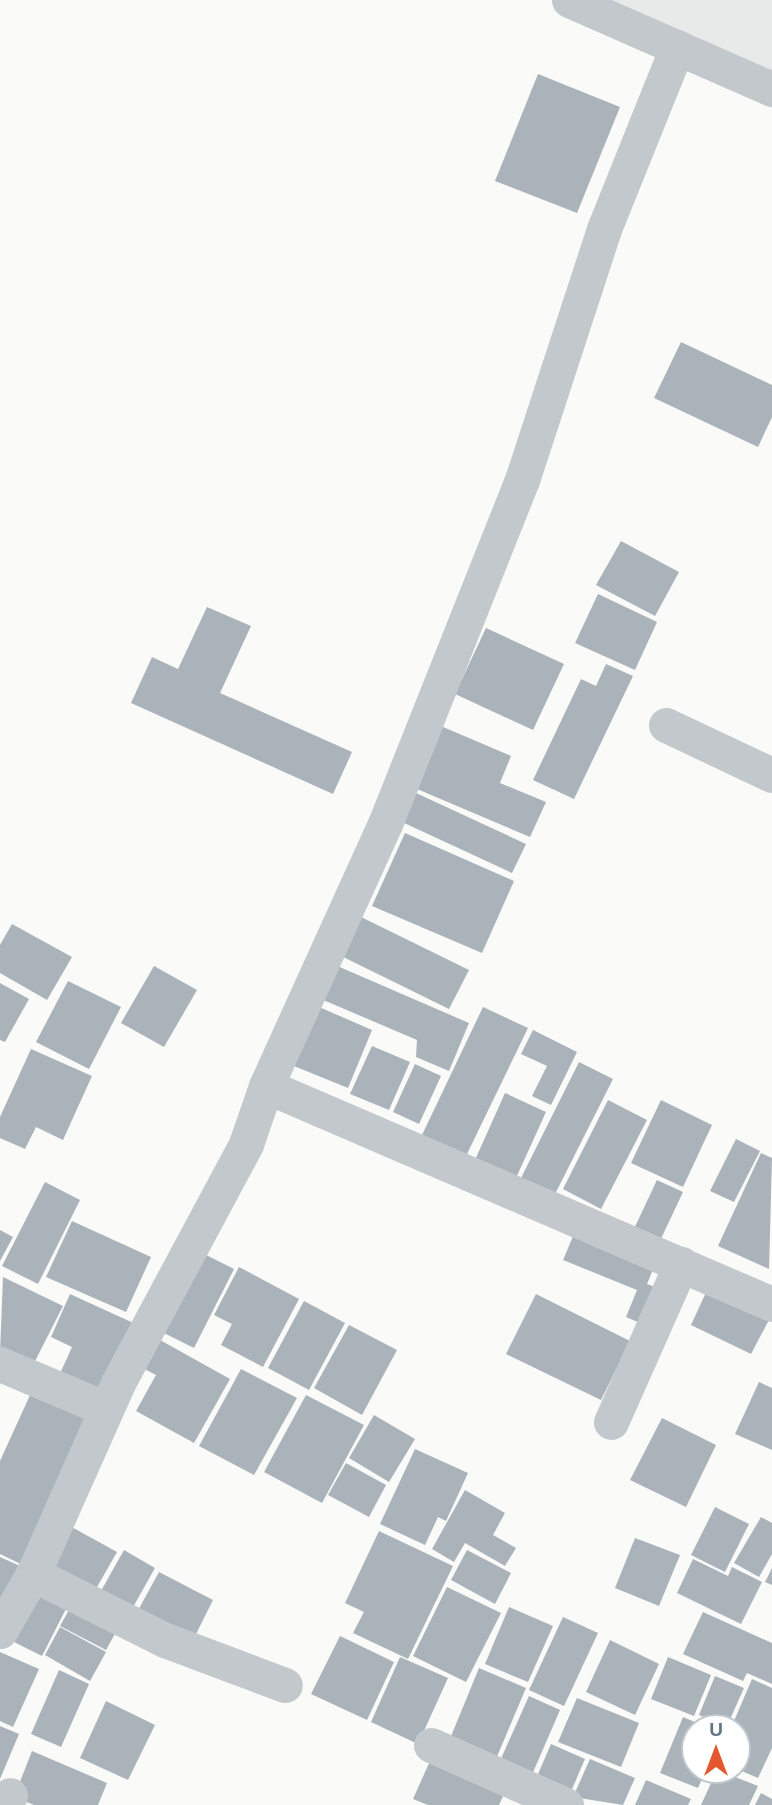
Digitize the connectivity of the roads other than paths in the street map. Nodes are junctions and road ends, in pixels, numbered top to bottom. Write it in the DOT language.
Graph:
graph roads {
  1 [pos="569,0"];
  2 [pos="677,47"];
  3 [pos="772,89"];
  4 [pos="666,725"];
  5 [pos="772,775"];
  6 [pos="265,1086"];
  7 [pos="681,1264"];
  8 [pos="772,1304"];
  9 [pos="0,1364"];
  10 [pos="106,1409"];
  11 [pos="611,1422"];
  12 [pos="33,1574"];
  13 [pos="0,1631"];
  14 [pos="285,1685"];
  15 [pos="431,1745"];
  16 [pos="566,1805"];
  1 -- 2 [label="street"];
  2 -- 3 [label="street"];
  2 -- 6 [label="street"];
  4 -- 5 [label="street"];
  6 -- 7 [label="street"];
  6 -- 10 [label="street"];
  7 -- 8 [label="street"];
  7 -- 11 [label="street"];
  9 -- 10 [label="street"];
  10 -- 12 [label="street"];
  12 -- 13 [label="street"];
  12 -- 14 [label="street"];
  15 -- 16 [label="street"];
}
